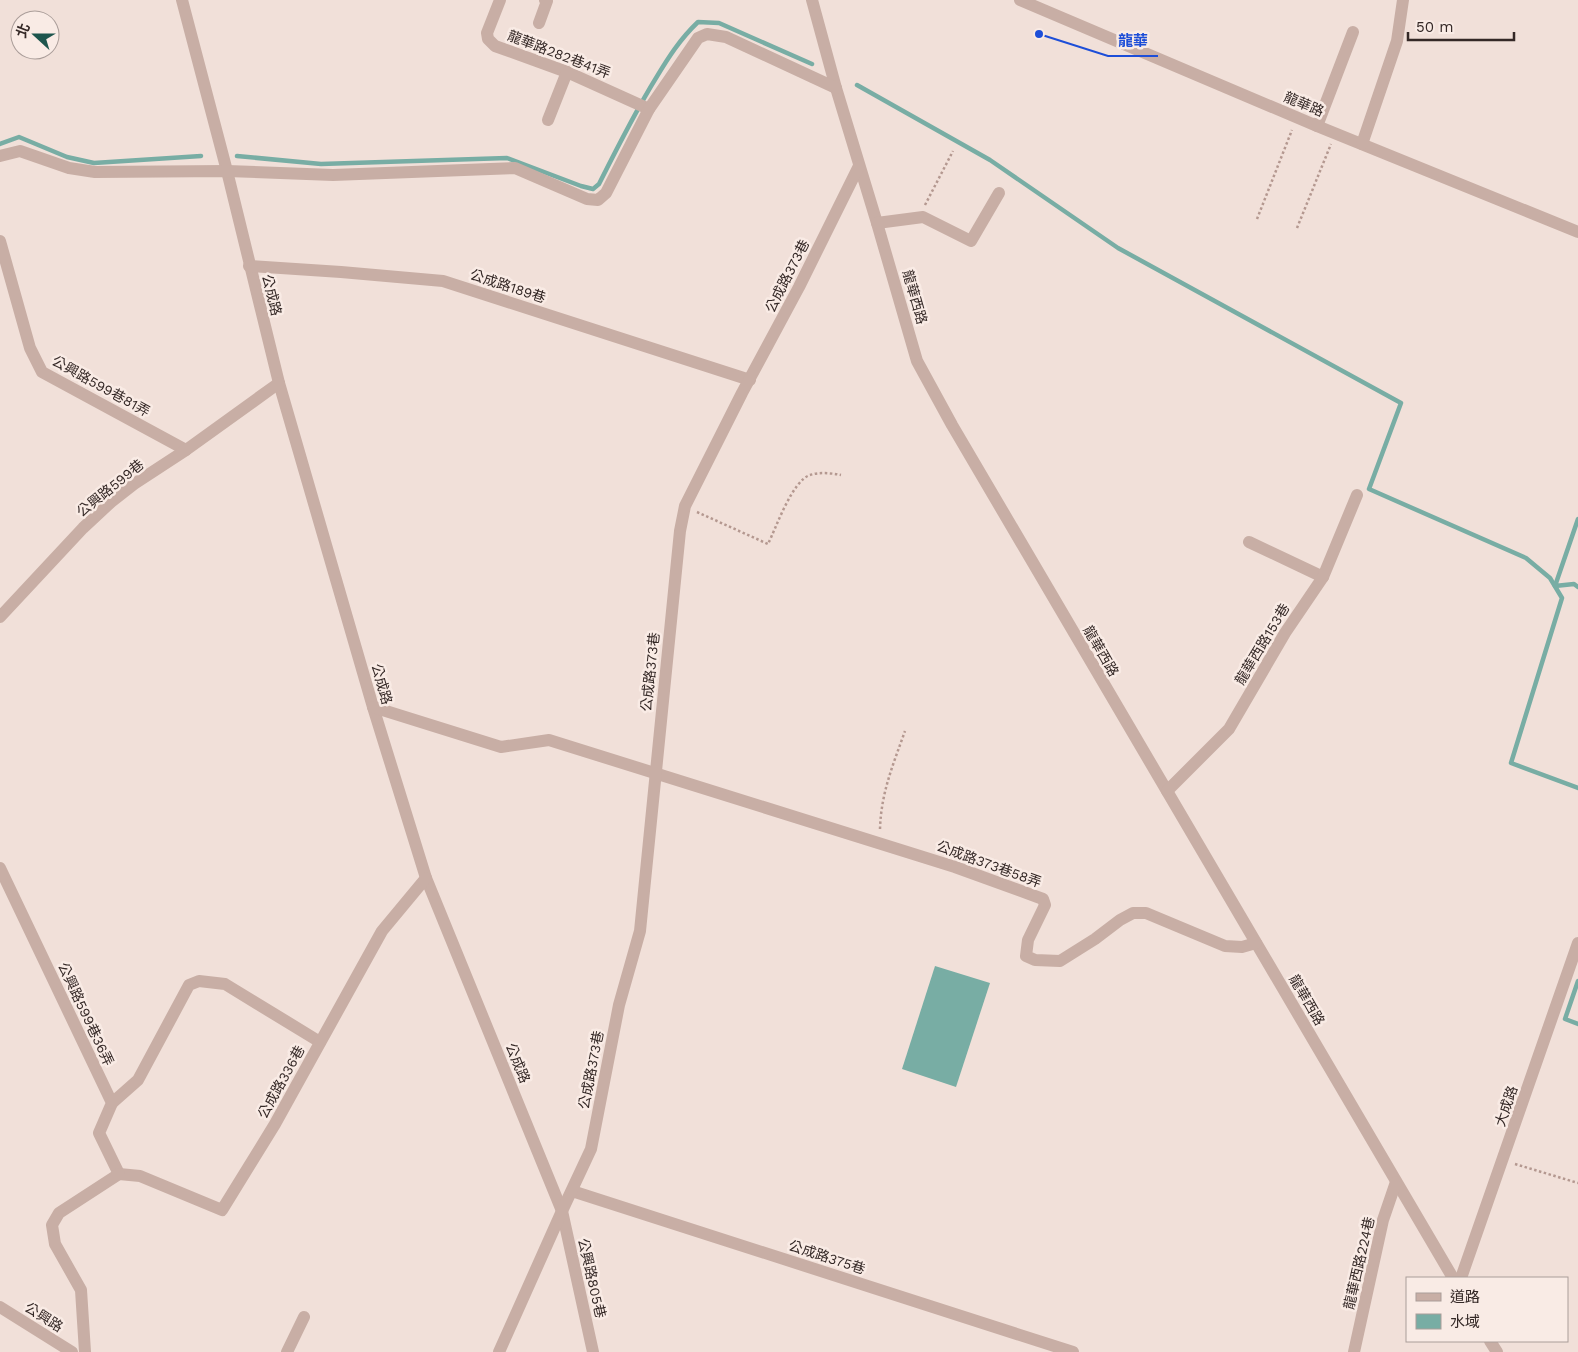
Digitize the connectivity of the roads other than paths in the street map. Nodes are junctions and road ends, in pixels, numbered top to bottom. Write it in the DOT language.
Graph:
graph roads {
  1 [pos="182,0"];
  2 [pos="500,0"];
  3 [pos="545,0"];
  4 [pos="812,0"];
  5 [pos="1020,0"];
  6 [pos="1403,0"];
  7 [pos="539,23"];
  8 [pos="1353,32"];
  9 [pos="566,72"];
  10 [pos="836,88"];
  11 [pos="646,107"];
  12 [pos="548,120"];
  13 [pos="1317,126"];
  14 [pos="1362,144"];
  15 [pos="0,156"];
  16 [pos="859,166"];
  17 [pos="227,171"];
  18 [pos="999,193"];
  19 [pos="878,223"];
  20 [pos="1578,232"];
  21 [pos="0,241"];
  22 [pos="249,266"];
  23 [pos="750,380"];
  24 [pos="279,383"];
  25 [pos="186,450"];
  26 [pos="1357,495"];
  27 [pos="1249,542"];
  28 [pos="1323,577"];
  29 [pos="0,617"];
  30 [pos="373,707"];
  31 [pos="654,774"];
  32 [pos="1167,791"];
  33 [pos="0,868"];
  34 [pos="426,878"];
  35 [pos="1256,943"];
  36 [pos="1578,943"];
  37 [pos="320,1042"];
  38 [pos="112,1103"];
  39 [pos="119,1174"];
  40 [pos="1396,1182"];
  41 [pos="572,1191"];
  42 [pos="562,1211"];
  43 [pos="1452,1277"];
  44 [pos="1462,1277"];
  45 [pos="0,1308"];
  46 [pos="304,1317"];
  47 [pos="72,1352"];
  48 [pos="85,1352"];
  49 [pos="287,1352"];
  50 [pos="499,1352"];
  51 [pos="593,1352"];
  52 [pos="1073,1352"];
  53 [pos="1354,1352"];
  1 -- 17 [label="street, 公成路"];
  2 -- 9 [label="street, 龍華路282巷41弄"];
  3 -- 7 [label="street"];
  4 -- 10 [label="street, 龍華西路"];
  5 -- 13 [label="street, 龍華路"];
  6 -- 14 [label="street"];
  8 -- 13 [label="street"];
  9 -- 11 [label="street, 龍華路282巷41弄"];
  9 -- 12 [label="street"];
  10 -- 11 [label="street"];
  10 -- 16 [label="street, 龍華西路"];
  11 -- 17 [label="street"];
  13 -- 14 [label="street, 龍華路"];
  14 -- 20 [label="street, 龍華路"];
  15 -- 17 [label="street"];
  16 -- 19 [label="street, 龍華西路"];
  16 -- 23 [label="street, 公成路373巷"];
  17 -- 22 [label="street, 公成路"];
  18 -- 19 [label="street"];
  19 -- 32 [label="street, 龍華西路"];
  21 -- 25 [label="street, 公興路599巷81弄"];
  22 -- 23 [label="street, 公成路189巷"];
  22 -- 24 [label="street, 公成路"];
  23 -- 31 [label="street, 公成路373巷"];
  24 -- 25 [label="street, 公興路599巷"];
  24 -- 30 [label="street, 公成路"];
  25 -- 29 [label="street, 公興路599巷"];
  26 -- 28 [label="street, 龍華西路153巷"];
  27 -- 28 [label="street"];
  28 -- 32 [label="street, 龍華西路153巷"];
  30 -- 31 [label="street, 公成路373巷58弄"];
  30 -- 34 [label="street, 公成路"];
  31 -- 35 [label="street, 公成路373巷58弄"];
  31 -- 41 [label="street, 公成路373巷"];
  32 -- 35 [label="street, 龍華西路"];
  33 -- 38 [label="street, 公興路599巷36弄"];
  34 -- 37 [label="street, 公成路336巷"];
  34 -- 42 [label="street, 公成路"];
  35 -- 40 [label="street, 龍華西路"];
  36 -- 44 [label="street, 大成路"];
  37 -- 38 [label="street"];
  37 -- 39 [label="street, 公成路336巷"];
  38 -- 39 [label="street"];
  39 -- 48 [label="street"];
  40 -- 43 [label="street, 龍華西路"];
  40 -- 53 [label="street, 龍華西路224巷"];
  41 -- 42 [label="street, 公成路373巷"];
  41 -- 52 [label="street, 公成路375巷"];
  42 -- 50 [label="street"];
  42 -- 51 [label="street, 公興路805巷"];
  45 -- 47 [label="street, 公興路"];
  46 -- 49 [label="street"];
}
